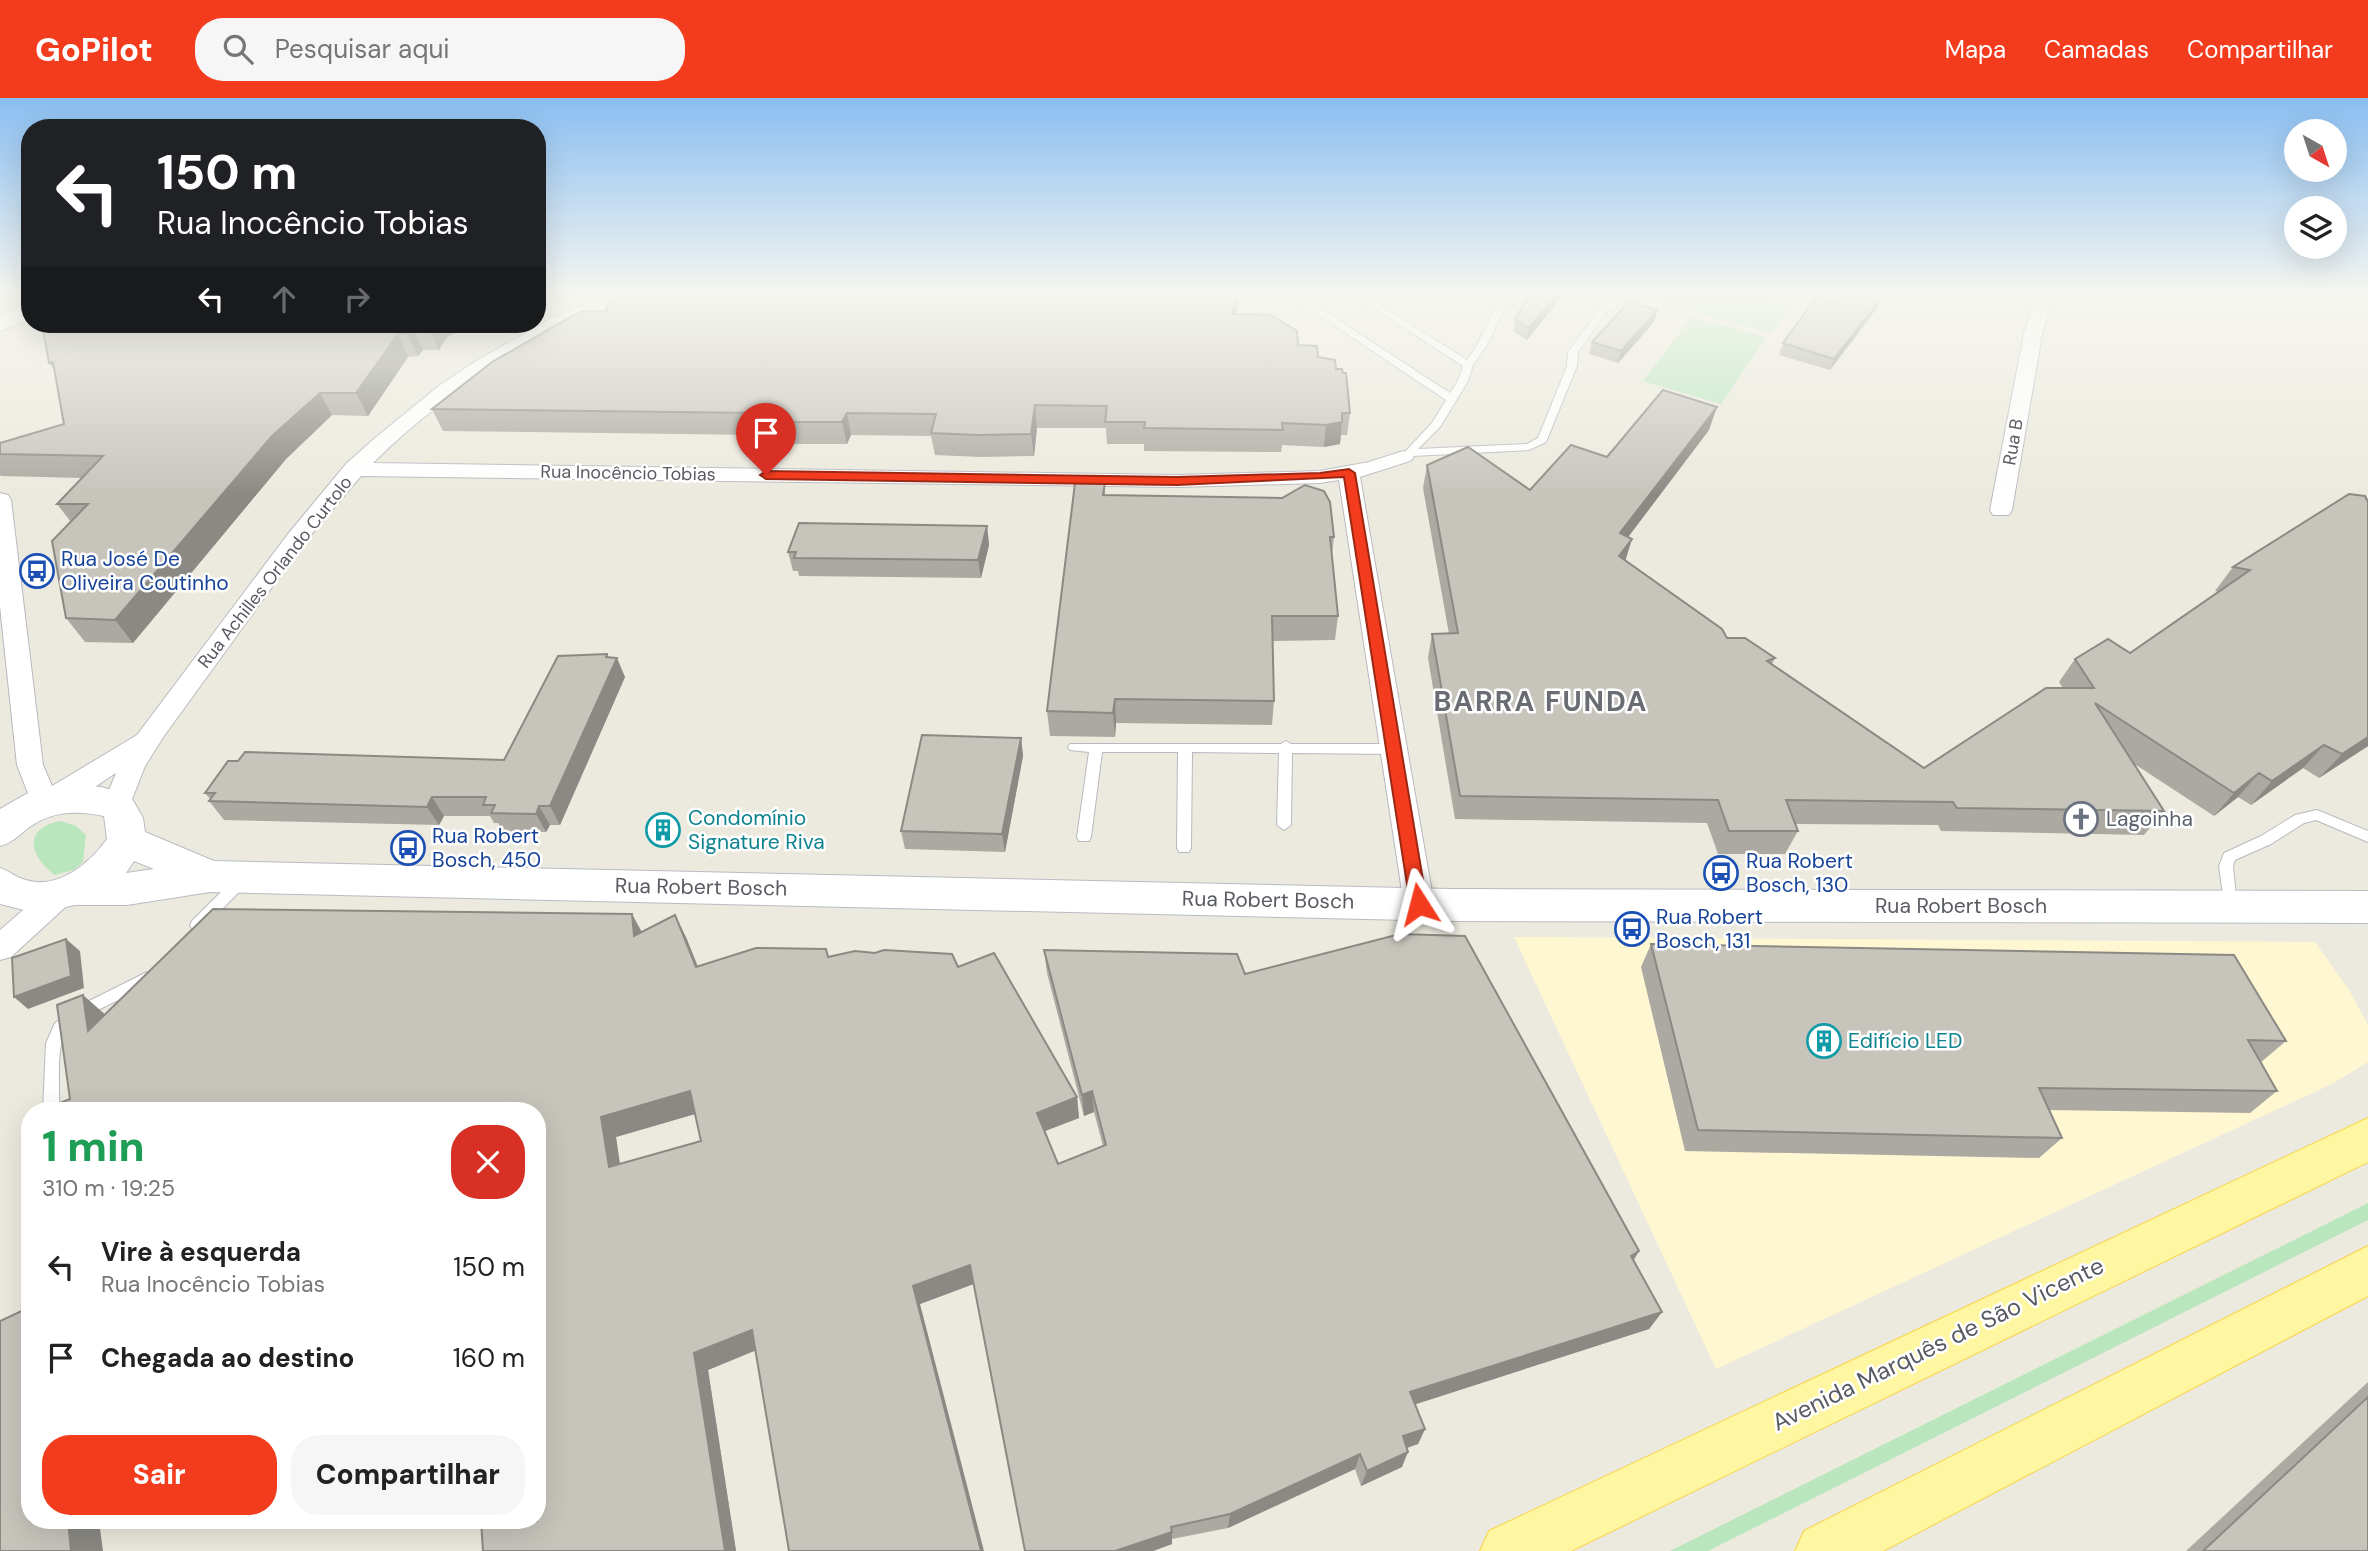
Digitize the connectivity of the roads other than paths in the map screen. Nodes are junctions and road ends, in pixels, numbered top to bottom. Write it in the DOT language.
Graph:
graph roads {
  1 [pos="491,361"];
  2 [pos="1394,361"];
  3 [pos="1461,361"];
  4 [pos="1471,361"];
  5 [pos="1572,361"];
  6 [pos="2028,361"];
  7 [pos="1468,365"];
  8 [pos="1452,399"];
  9 [pos="1406,455"];
  10 [pos="354,469"];
  11 [pos="1349,473"];
  12 [pos="0,500"];
  13 [pos="2001,510"];
  14 [pos="150,738"];
  15 [pos="1286,746"];
  16 [pos="1075,747"];
  17 [pos="1096,747"];
  18 [pos="1185,747"];
  19 [pos="1394,749"];
  20 [pos="29,811"];
  21 [pos="122,823"];
  22 [pos="1284,825"];
  23 [pos="1084,837"];
  24 [pos="2368,837"];
  25 [pos="1184,848"];
  26 [pos="228,876"];
  27 [pos="0,884"];
  28 [pos="68,891"];
  29 [pos="1419,904"];
  30 [pos="2230,907"];
  31 [pos="2368,907"];
  32 [pos="186,938"];
  33 [pos="0,948"];
  34 [pos="160,965"];
  35 [pos="52,1102"];
  36 [pos="2368,1139"];
  37 [pos="2368,1270"];
  38 [pos="1509,1551"];
  39 [pos="1824,1551"];
  1 -- 10 [label="street, Rua Achilles Orlando Curtolo"];
  2 -- 8 [label="lane"];
  3 -- 7 [label="lane"];
  4 -- 7 [label="lane"];
  5 -- 9 [label="lane"];
  6 -- 13 [label="street, Rua B"];
  7 -- 8 [label="lane"];
  8 -- 9 [label="lane"];
  9 -- 11 [label="street, Rua Inocêncio Tobias"];
  10 -- 11 [label="street, Rua Inocêncio Tobias"];
  10 -- 14 [label="street, Rua Achilles Orlando Curtolo"];
  11 -- 19 [label="street"];
  12 -- 20 [label="street"];
  14 -- 20 [label="street, Rua Achilles Orlando Curtolo"];
  14 -- 21 [label="street, Rua Achilles Orlando Curtolo"];
  15 -- 18 [label="lane"];
  15 -- 19 [label="lane"];
  15 -- 22 [label="lane"];
  16 -- 17 [label="lane"];
  17 -- 18 [label="lane"];
  17 -- 23 [label="lane"];
  18 -- 25 [label="lane"];
  19 -- 29 [label="street"];
  20 -- 21 [label="street, Rua Robert Bosch"];
  21 -- 26 [label="street, Rua Robert Bosch"];
  21 -- 28 [label="street"];
  24 -- 30 [label="lane"];
  26 -- 28 [label="street, Rua Robert Bosch"];
  26 -- 29 [label="street, Rua Robert Bosch"];
  26 -- 32 [label="lane"];
  27 -- 28 [label="street, Rua Robert Bosch"];
  28 -- 33 [label="street"];
  29 -- 30 [label="street, Rua Robert Bosch"];
  30 -- 31 [label="street, Rua Robert Bosch"];
  34 -- 35 [label="lane"];
  36 -- 38 [label="main road, Avenida Marquês de São Vicente"];
  37 -- 39 [label="main road"];
}
